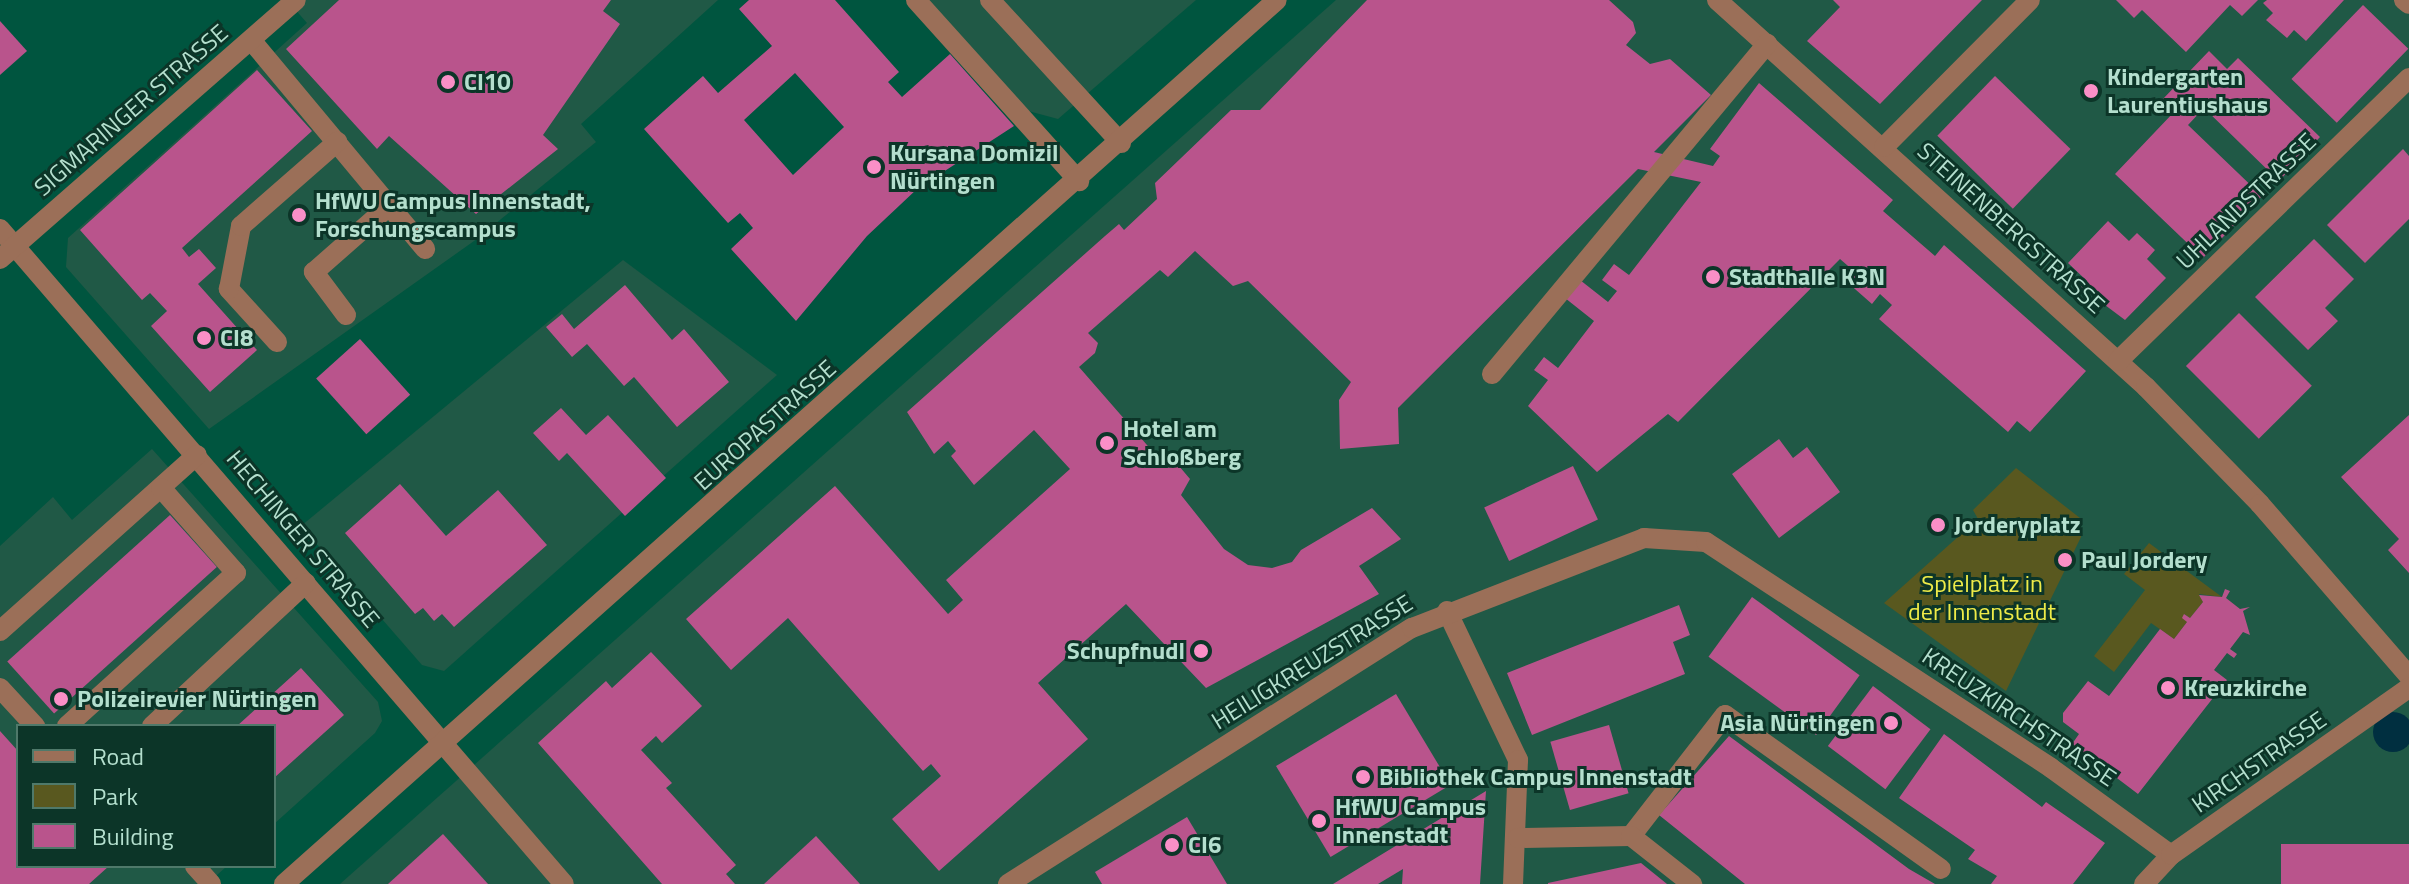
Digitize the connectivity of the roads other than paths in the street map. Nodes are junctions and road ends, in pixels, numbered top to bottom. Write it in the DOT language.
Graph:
graph roads {
  1 [pos="296,0"];
  2 [pos="916,0"];
  3 [pos="990,0"];
  4 [pos="1277,0"];
  5 [pos="1717,0"];
  6 [pos="2030,0"];
  7 [pos="2404,0"];
  8 [pos="2409,4"];
  9 [pos="251,40"];
  10 [pos="1767,44"];
  11 [pos="2409,78"];
  12 [pos="337,142"];
  13 [pos="1121,143"];
  14 [pos="1884,147"];
  15 [pos="1079,181"];
  16 [pos="388,207"];
  17 [pos="0,229"];
  18 [pos="425,249"];
  19 [pos="8,253"];
  20 [pos="346,315"];
  21 [pos="277,342"];
  22 [pos="2118,361"];
  23 [pos="1492,374"];
  24 [pos="197,455"];
  25 [pos="161,488"];
  26 [pos="1755,573"];
  27 [pos="306,583"];
  28 [pos="1447,611"];
  29 [pos="0,631"];
  30 [pos="2409,676"];
  31 [pos="0,688"];
  32 [pos="2409,688"];
  33 [pos="33,724"];
  34 [pos="69,724"];
  35 [pos="154,724"];
  36 [pos="443,745"];
  37 [pos="1631,836"];
  38 [pos="1518,838"];
  39 [pos="2171,855"];
  40 [pos="197,868"];
  41 [pos="1941,869"];
  42 [pos="211,884"];
  43 [pos="284,884"];
  44 [pos="564,884"];
  45 [pos="1008,884"];
  46 [pos="1513,884"];
  47 [pos="1692,884"];
  48 [pos="2144,884"];
  1 -- 9 [label="street, SIGMARINGER STRASSE"];
  2 -- 15 [label="street"];
  3 -- 13 [label="street"];
  4 -- 13 [label="street, EUROPASTRASSE"];
  5 -- 10 [label="street, STEINENBERGSTRASSE"];
  6 -- 14 [label="street"];
  7 -- 8 [label="street"];
  9 -- 12 [label="street"];
  9 -- 19 [label="street, SIGMARINGER STRASSE"];
  10 -- 14 [label="street, STEINENBERGSTRASSE"];
  10 -- 23 [label="street"];
  11 -- 22 [label="street, UHLANDSTRASSE"];
  12 -- 16 [label="street"];
  12 -- 21 [label="street"];
  13 -- 15 [label="street, EUROPASTRASSE"];
  14 -- 22 [label="street, STEINENBERGSTRASSE"];
  15 -- 36 [label="street, EUROPASTRASSE"];
  16 -- 18 [label="street"];
  16 -- 20 [label="street"];
  17 -- 19 [label="street, HECHINGER STRASSE"];
  19 -- 24 [label="street, HECHINGER STRASSE"];
  22 -- 30 [label="street, STEINENBERGSTRASSE"];
  24 -- 25 [label="street"];
  24 -- 27 [label="street, HECHINGER STRASSE"];
  25 -- 29 [label="street"];
  25 -- 34 [label="street"];
  26 -- 28 [label="street, HEILIGKREUZSTRASSE"];
  26 -- 39 [label="street, KREUZKIRCHSTRASSE"];
  27 -- 35 [label="street"];
  27 -- 36 [label="street, HECHINGER STRASSE"];
  28 -- 38 [label="street"];
  28 -- 45 [label="street, HEILIGKREUZSTRASSE"];
  31 -- 33 [label="street"];
  32 -- 39 [label="street, KIRCHSTRASSE"];
  36 -- 43 [label="street, EUROPASTRASSE"];
  36 -- 44 [label="street, HECHINGER STRASSE"];
  37 -- 38 [label="street"];
  37 -- 41 [label="street"];
  37 -- 47 [label="street"];
  38 -- 46 [label="street"];
  39 -- 48 [label="street, KIRCHSTRASSE"];
  40 -- 42 [label="street"];
}
